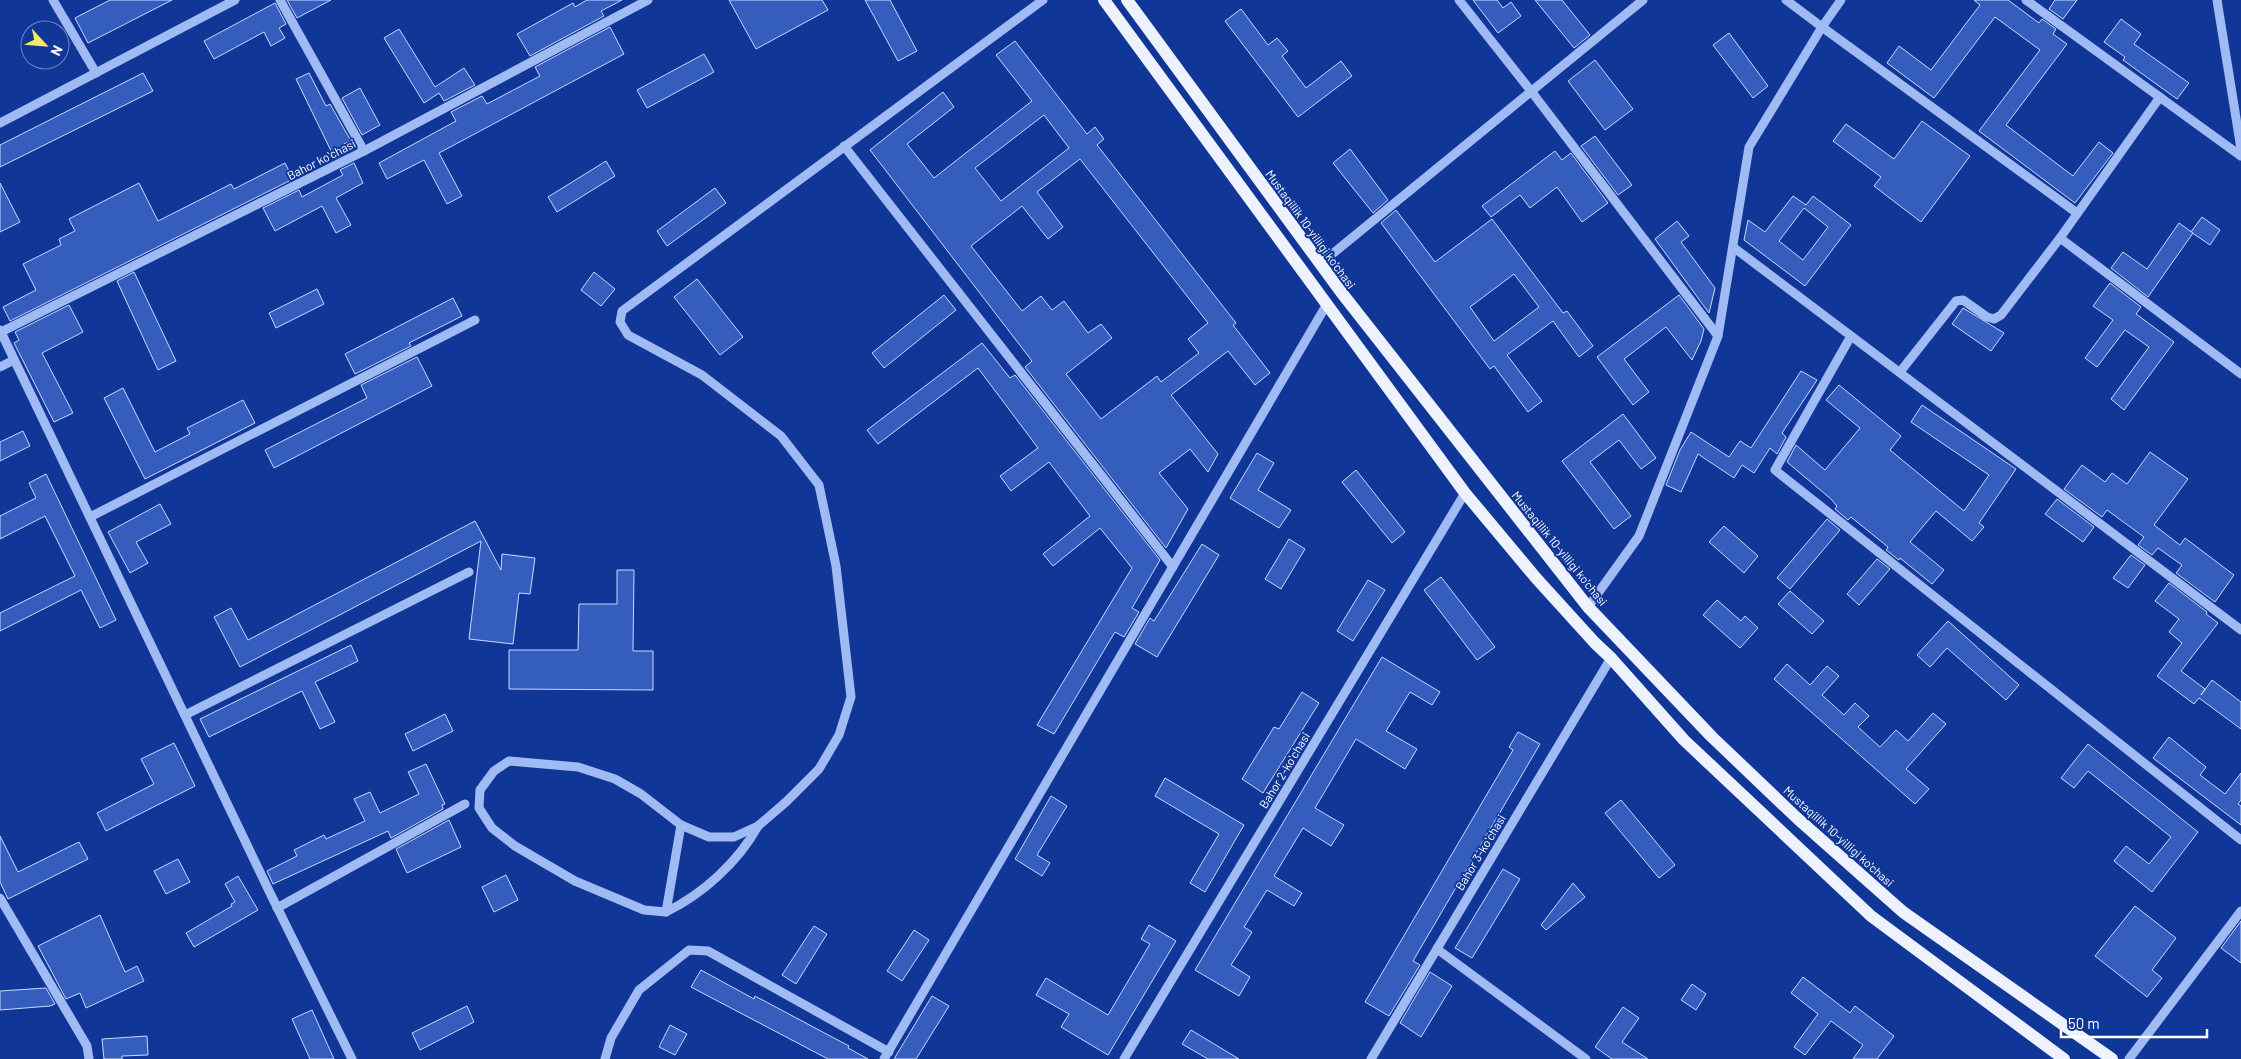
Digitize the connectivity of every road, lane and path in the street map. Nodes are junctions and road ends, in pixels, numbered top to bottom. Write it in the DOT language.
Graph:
graph roads {
  1 [pos="53,0"];
  2 [pos="234,0"];
  3 [pos="280,0"];
  4 [pos="648,0"];
  5 [pos="1043,0"];
  6 [pos="1104,0"];
  7 [pos="1127,0"];
  8 [pos="1459,0"];
  9 [pos="1643,0"];
  10 [pos="1786,0"];
  11 [pos="1841,0"];
  12 [pos="2026,0"];
  13 [pos="2217,0"];
  14 [pos="1822,26"];
  15 [pos="96,72"];
  16 [pos="1531,91"];
  17 [pos="2160,97"];
  18 [pos="0,123"];
  19 [pos="844,146"];
  20 [pos="2241,149"];
  21 [pos="364,151"];
  22 [pos="2241,156"];
  23 [pos="2077,213"];
  24 [pos="2060,238"];
  25 [pos="1733,246"];
  26 [pos="1320,264"];
  27 [pos="1327,304"];
  28 [pos="475,320"];
  29 [pos="0,331"];
  30 [pos="1718,336"];
  31 [pos="1851,336"];
  32 [pos="14,360"];
  33 [pos="0,367"];
  34 [pos="1900,372"];
  35 [pos="2241,374"];
  36 [pos="1465,493"];
  37 [pos="90,517"];
  38 [pos="1172,567"];
  39 [pos="469,572"];
  40 [pos="1588,607"];
  41 [pos="2241,630"];
  42 [pos="1611,658"];
  43 [pos="184,715"];
  44 [pos="465,804"];
  45 [pos="681,825"];
  46 [pos="758,826"];
  47 [pos="2241,840"];
  48 [pos="0,898"];
  49 [pos="278,908"];
  50 [pos="2241,911"];
  51 [pos="666,912"];
  52 [pos="1437,950"];
  53 [pos="886,1056"];
  54 [pos="89,1059"];
  55 [pos="352,1059"];
  56 [pos="605,1059"];
  57 [pos="1124,1059"];
  58 [pos="1371,1059"];
  59 [pos="1586,1059"];
  60 [pos="2064,1059"];
  61 [pos="2112,1059"];
  62 [pos="2129,1059"];
  1 -- 15 [label="street"];
  2 -- 15 [label="street"];
  3 -- 21 [label="street"];
  4 -- 21 [label="street, Bahor koʻchasi"];
  5 -- 19 [label="street"];
  6 -- 27 [label="main road"];
  7 -- 26 [label="main road, Mustaqillik 10-yilligi ko'chasi"];
  8 -- 16 [label="street"];
  9 -- 16 [label="street"];
  10 -- 14 [label="street"];
  11 -- 14 [label="street"];
  12 -- 17 [label="street"];
  13 -- 20 [label="street"];
  14 -- 23 [label="street"];
  14 -- 25 [label="street"];
  15 -- 18 [label="street"];
  16 -- 26 [label="street"];
  16 -- 30 [label="street"];
  17 -- 22 [label="street"];
  17 -- 23 [label="street"];
  19 -- 38 [label="street"];
  19 -- 46 [label="street"];
  21 -- 29 [label="street, Bahor koʻchasi"];
  23 -- 24 [label="street"];
  24 -- 34 [label="street"];
  24 -- 35 [label="street"];
  25 -- 30 [label="street"];
  25 -- 31 [label="street"];
  26 -- 40 [label="main road, Mustaqillik 10-yilligi ko'chasi"];
  27 -- 36 [label="main road"];
  27 -- 38 [label="street"];
  28 -- 37 [label="street"];
  29 -- 32 [label="street"];
  30 -- 40 [label="street"];
  31 -- 34 [label="street"];
  31 -- 47 [label="street"];
  32 -- 33 [label="street"];
  32 -- 37 [label="street"];
  34 -- 41 [label="street"];
  36 -- 42 [label="main road"];
  36 -- 57 [label="street, Bahor 2-koʻchasi"];
  37 -- 43 [label="street"];
  38 -- 53 [label="street"];
  39 -- 43 [label="street"];
  40 -- 61 [label="main road, Mustaqillik 10-yilligi ko'chasi"];
  42 -- 52 [label="street, Bahor 3-koʻchasi"];
  42 -- 60 [label="main road"];
  43 -- 49 [label="street"];
  44 -- 49 [label="street"];
  45 -- 46 [label="street"];
  45 -- 51 [label="street"];
  45 -- 51 [label="street"];
  46 -- 51 [label="street"];
  48 -- 54 [label="street"];
  49 -- 55 [label="street"];
  50 -- 62 [label="street"];
  52 -- 58 [label="street, Bahor 3-koʻchasi"];
  52 -- 59 [label="street"];
  53 -- 56 [label="street"];
}
